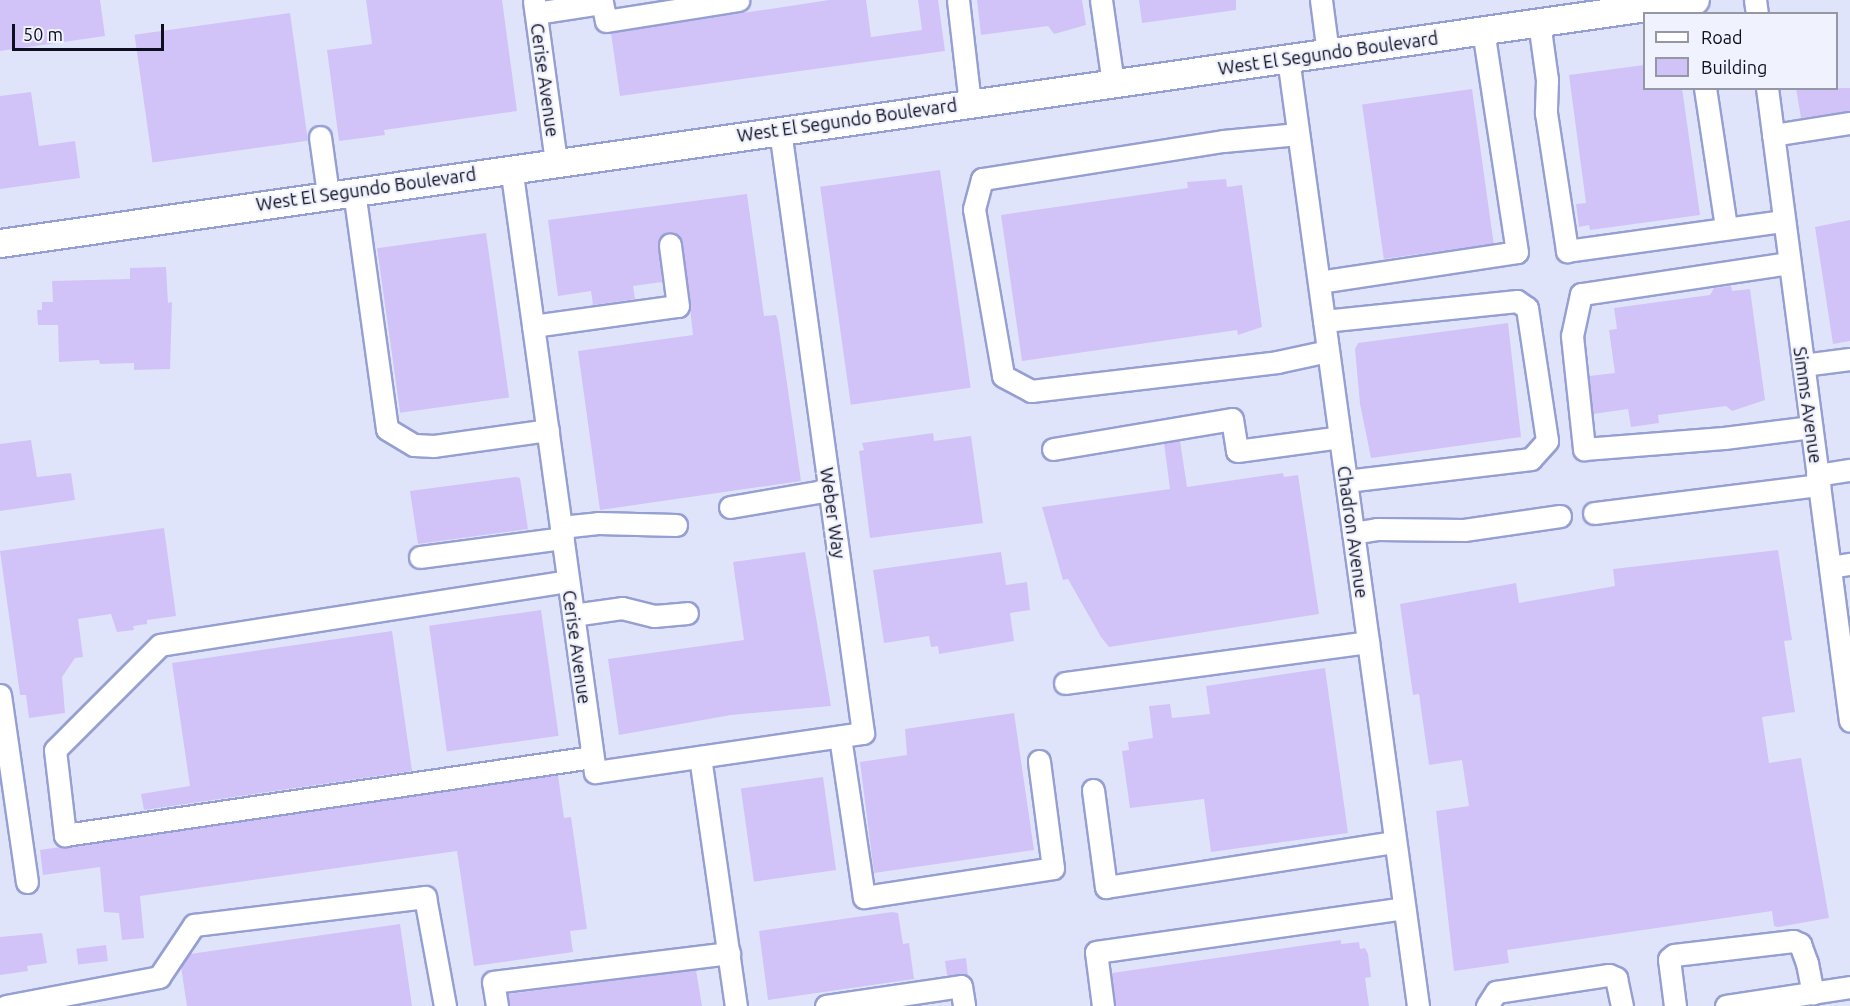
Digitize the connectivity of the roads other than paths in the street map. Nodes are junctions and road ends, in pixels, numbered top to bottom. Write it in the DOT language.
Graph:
graph roads {
  1 [pos="738,0"];
  2 [pos="958,0"];
  3 [pos="1101,0"];
  4 [pos="1321,0"];
  5 [pos="1695,0"];
  6 [pos="535,6"];
  7 [pos="1581,8"];
  8 [pos="1539,22"];
  9 [pos="1483,31"];
  10 [pos="1328,53"];
  11 [pos="1288,58"];
  12 [pos="1113,83"];
  13 [pos="1705,90"];
  14 [pos="1767,90"];
  15 [pos="970,103"];
  16 [pos="1850,123"];
  17 [pos="780,130"];
  18 [pos="1298,134"];
  19 [pos="1773,135"];
  20 [pos="320,137"];
  21 [pos="556,161"];
  22 [pos="511,167"];
  23 [pos="341,193"];
  24 [pos="1784,221"];
  25 [pos="1726,227"];
  26 [pos="0,243"];
  27 [pos="670,245"];
  28 [pos="1790,263"];
  29 [pos="1319,282"];
  30 [pos="1324,321"];
  31 [pos="533,326"];
  32 [pos="1328,351"];
  33 [pos="1850,359"];
  34 [pos="1803,365"];
  35 [pos="1811,427"];
  36 [pos="548,430"];
  37 [pos="1340,436"];
  38 [pos="1053,449"];
  39 [pos="1850,470"];
  40 [pos="1818,479"];
  41 [pos="1346,481"];
  42 [pos="830,490"];
  43 [pos="730,507"];
  44 [pos="1594,513"];
  45 [pos="1560,516"];
  46 [pos="676,525"];
  47 [pos="562,533"];
  48 [pos="1353,533"];
  49 [pos="420,557"];
  50 [pos="1840,566"];
  51 [pos="568,581"];
  52 [pos="687,613"];
  53 [pos="573,615"];
  54 [pos="1844,625"];
  55 [pos="1368,642"];
  56 [pos="1065,683"];
  57 [pos="1848,687"];
  58 [pos="0,694"];
  59 [pos="1850,721"];
  60 [pos="840,737"];
  61 [pos="592,757"];
  62 [pos="700,757"];
  63 [pos="1039,761"];
  64 [pos="1093,790"];
  65 [pos="1395,842"];
  66 [pos="27,882"];
  67 [pos="1404,908"];
  68 [pos="729,952"];
  69 [pos="1850,987"];
  70 [pos="1800,998"];
  71 [pos="6,1006"];
  72 [pos="445,1006"];
  73 [pos="497,1006"];
  74 [pos="736,1006"];
  75 [pos="826,1006"];
  76 [pos="964,1006"];
  77 [pos="1103,1006"];
  78 [pos="1418,1006"];
  79 [pos="1487,1006"];
  80 [pos="1622,1006"];
  81 [pos="1675,1006"];
  82 [pos="1726,1006"];
  1 -- 6 [label="street"];
  2 -- 15 [label="street"];
  3 -- 12 [label="street"];
  4 -- 10 [label="street"];
  5 -- 7 [label="main road, West El Segundo Boulevard"];
  6 -- 21 [label="street, Cerise Avenue"];
  7 -- 8 [label="main road, West El Segundo Boulevard"];
  8 -- 9 [label="main road, West El Segundo Boulevard"];
  8 -- 25 [label="street"];
  9 -- 10 [label="main road, West El Segundo Boulevard"];
  9 -- 29 [label="street"];
  10 -- 11 [label="main road, West El Segundo Boulevard"];
  11 -- 12 [label="main road, West El Segundo Boulevard"];
  11 -- 18 [label="street, Chadron Avenue"];
  12 -- 15 [label="main road, West El Segundo Boulevard"];
  13 -- 25 [label="street"];
  14 -- 19 [label="street, Simms Avenue"];
  15 -- 17 [label="main road, West El Segundo Boulevard"];
  16 -- 19 [label="street"];
  17 -- 21 [label="main road, West El Segundo Boulevard"];
  17 -- 42 [label="street, Weber Way"];
  18 -- 29 [label="street, Chadron Avenue"];
  18 -- 32 [label="street"];
  19 -- 24 [label="street, Simms Avenue"];
  20 -- 23 [label="street"];
  21 -- 22 [label="main road, West El Segundo Boulevard"];
  22 -- 23 [label="main road, West El Segundo Boulevard"];
  22 -- 31 [label="street, Cerise Avenue"];
  23 -- 26 [label="main road, West El Segundo Boulevard"];
  23 -- 36 [label="street"];
  24 -- 25 [label="street"];
  24 -- 28 [label="street, Simms Avenue"];
  27 -- 31 [label="street"];
  28 -- 34 [label="street, Simms Avenue"];
  28 -- 35 [label="street"];
  29 -- 30 [label="street, Chadron Avenue"];
  30 -- 32 [label="street, Chadron Avenue"];
  30 -- 41 [label="street"];
  31 -- 36 [label="street, Cerise Avenue"];
  32 -- 37 [label="street, Chadron Avenue"];
  33 -- 34 [label="street"];
  34 -- 35 [label="street, Simms Avenue"];
  35 -- 40 [label="street, Simms Avenue"];
  36 -- 47 [label="street, Cerise Avenue"];
  37 -- 38 [label="street"];
  37 -- 41 [label="street, Chadron Avenue"];
  39 -- 40 [label="street"];
  40 -- 44 [label="street"];
  40 -- 50 [label="street, Simms Avenue"];
  41 -- 48 [label="street, Chadron Avenue"];
  42 -- 43 [label="street"];
  42 -- 60 [label="street, Weber Way"];
  45 -- 48 [label="street"];
  46 -- 47 [label="street"];
  47 -- 49 [label="street"];
  47 -- 51 [label="street, Cerise Avenue"];
  48 -- 55 [label="street, Chadron Avenue"];
  50 -- 54 [label="street, Simms Avenue"];
  51 -- 53 [label="street, Cerise Avenue"];
  51 -- 61 [label="street"];
  52 -- 53 [label="street"];
  53 -- 61 [label="street, Cerise Avenue"];
  54 -- 57 [label="street, Simms Avenue"];
  55 -- 56 [label="street"];
  55 -- 65 [label="street, Chadron Avenue"];
  57 -- 59 [label="street, Simms Avenue"];
  58 -- 66 [label="street"];
  60 -- 62 [label="street, Weber Way"];
  60 -- 63 [label="street"];
  61 -- 62 [label="street"];
  62 -- 68 [label="street"];
  64 -- 65 [label="street"];
  65 -- 67 [label="street, Chadron Avenue"];
  67 -- 77 [label="street"];
  67 -- 78 [label="street, Chadron Avenue"];
  68 -- 73 [label="street"];
  68 -- 74 [label="street"];
  69 -- 70 [label="street"];
  70 -- 81 [label="street"];
  70 -- 82 [label="street"];
  71 -- 72 [label="street"];
  75 -- 76 [label="street"];
  79 -- 80 [label="street"];
}
